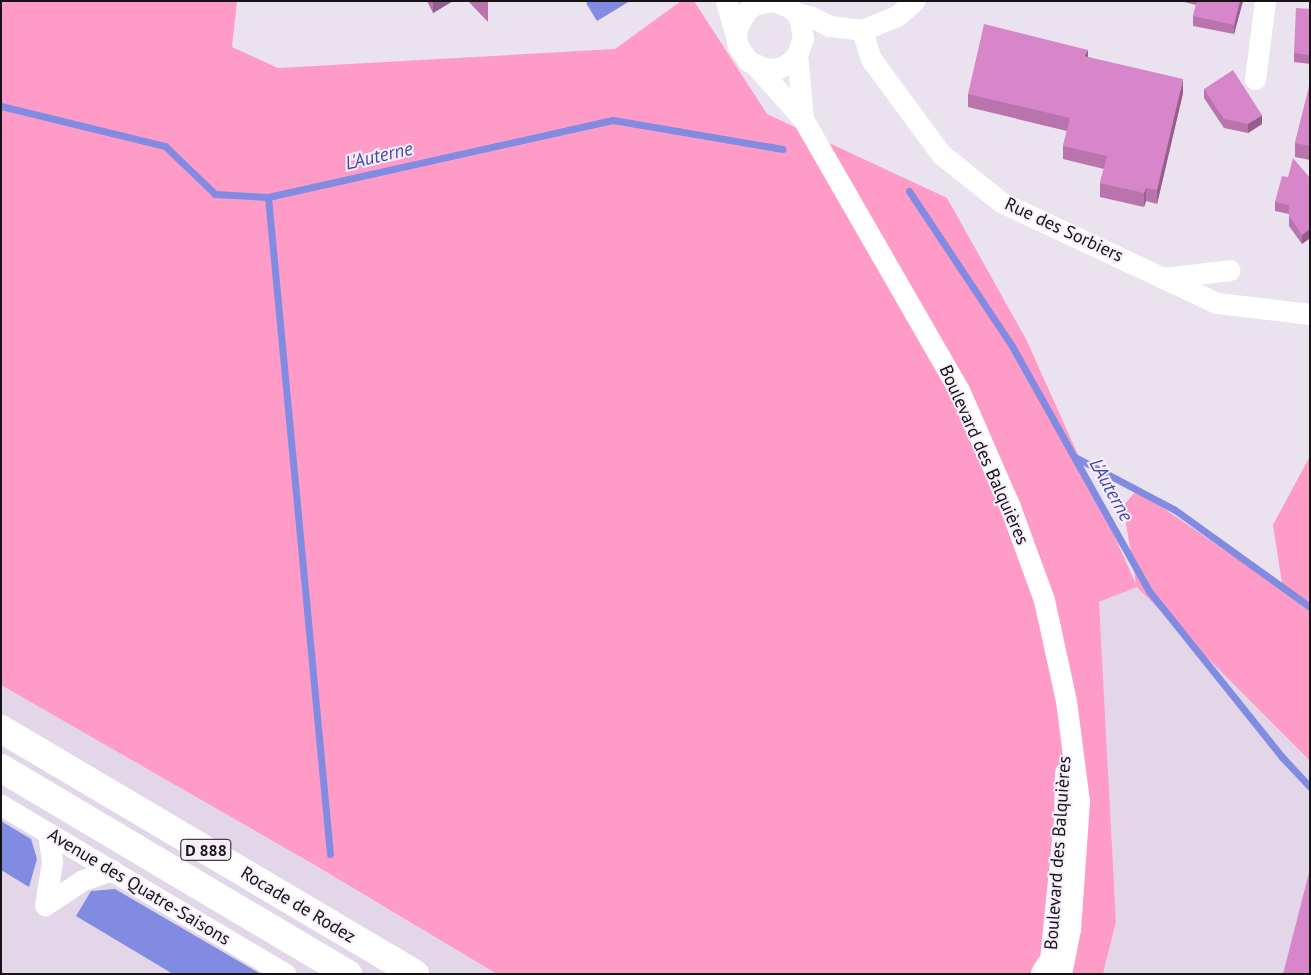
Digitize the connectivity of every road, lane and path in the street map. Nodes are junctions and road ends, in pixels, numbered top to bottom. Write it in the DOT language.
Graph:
graph roads {
  1 [pos="726,1"];
  2 [pos="764,1"];
  3 [pos="772,1"];
  4 [pos="914,1"];
  5 [pos="1265,1"];
  6 [pos="796,13"];
  7 [pos="830,26"];
  8 [pos="862,30"];
  9 [pos="736,36"];
  10 [pos="800,51"];
  11 [pos="756,66"];
  12 [pos="1255,79"];
  13 [pos="803,119"];
  14 [pos="1230,270"];
  15 [pos="1164,278"];
  16 [pos="1310,314"];
  17 [pos="1,729"];
  18 [pos="1,768"];
  19 [pos="1,805"];
  20 [pos="48,833"];
  21 [pos="112,870"];
  22 [pos="281,972"];
  23 [pos="1051,972"];
  24 [pos="416,973"];
  25 [pos="348,974"];
  1 -- 9 [label="street"];
  2 -- 3 [label="street"];
  2 -- 9 [label="street"];
  3 -- 6 [label="street"];
  4 -- 8 [label="street"];
  5 -- 12 [label="street"];
  6 -- 7 [label="street"];
  6 -- 10 [label="street"];
  7 -- 8 [label="street"];
  7 -- 10 [label="street"];
  8 -- 15 [label="street, Rue des Sorbiers"];
  9 -- 11 [label="street"];
  10 -- 11 [label="street"];
  10 -- 13 [label="street, Boulevard des Balquières"];
  11 -- 13 [label="street, Boulevard des Balquières"];
  13 -- 23 [label="street, Boulevard des Balquières"];
  14 -- 15 [label="street"];
  15 -- 16 [label="street, Rue des Sorbiers"];
  17 -- 24 [label="highway, Rocade de Rodez / D 888"];
  18 -- 25 [label="highway, Rocade de Rodez / D 888"];
  19 -- 20 [label="street, Avenue des Quatre-Saisons"];
  20 -- 21 [label="street, Avenue des Quatre-Saisons"];
  20 -- 21 [label="street"];
  21 -- 22 [label="street, Avenue des Quatre-Saisons"];
}
